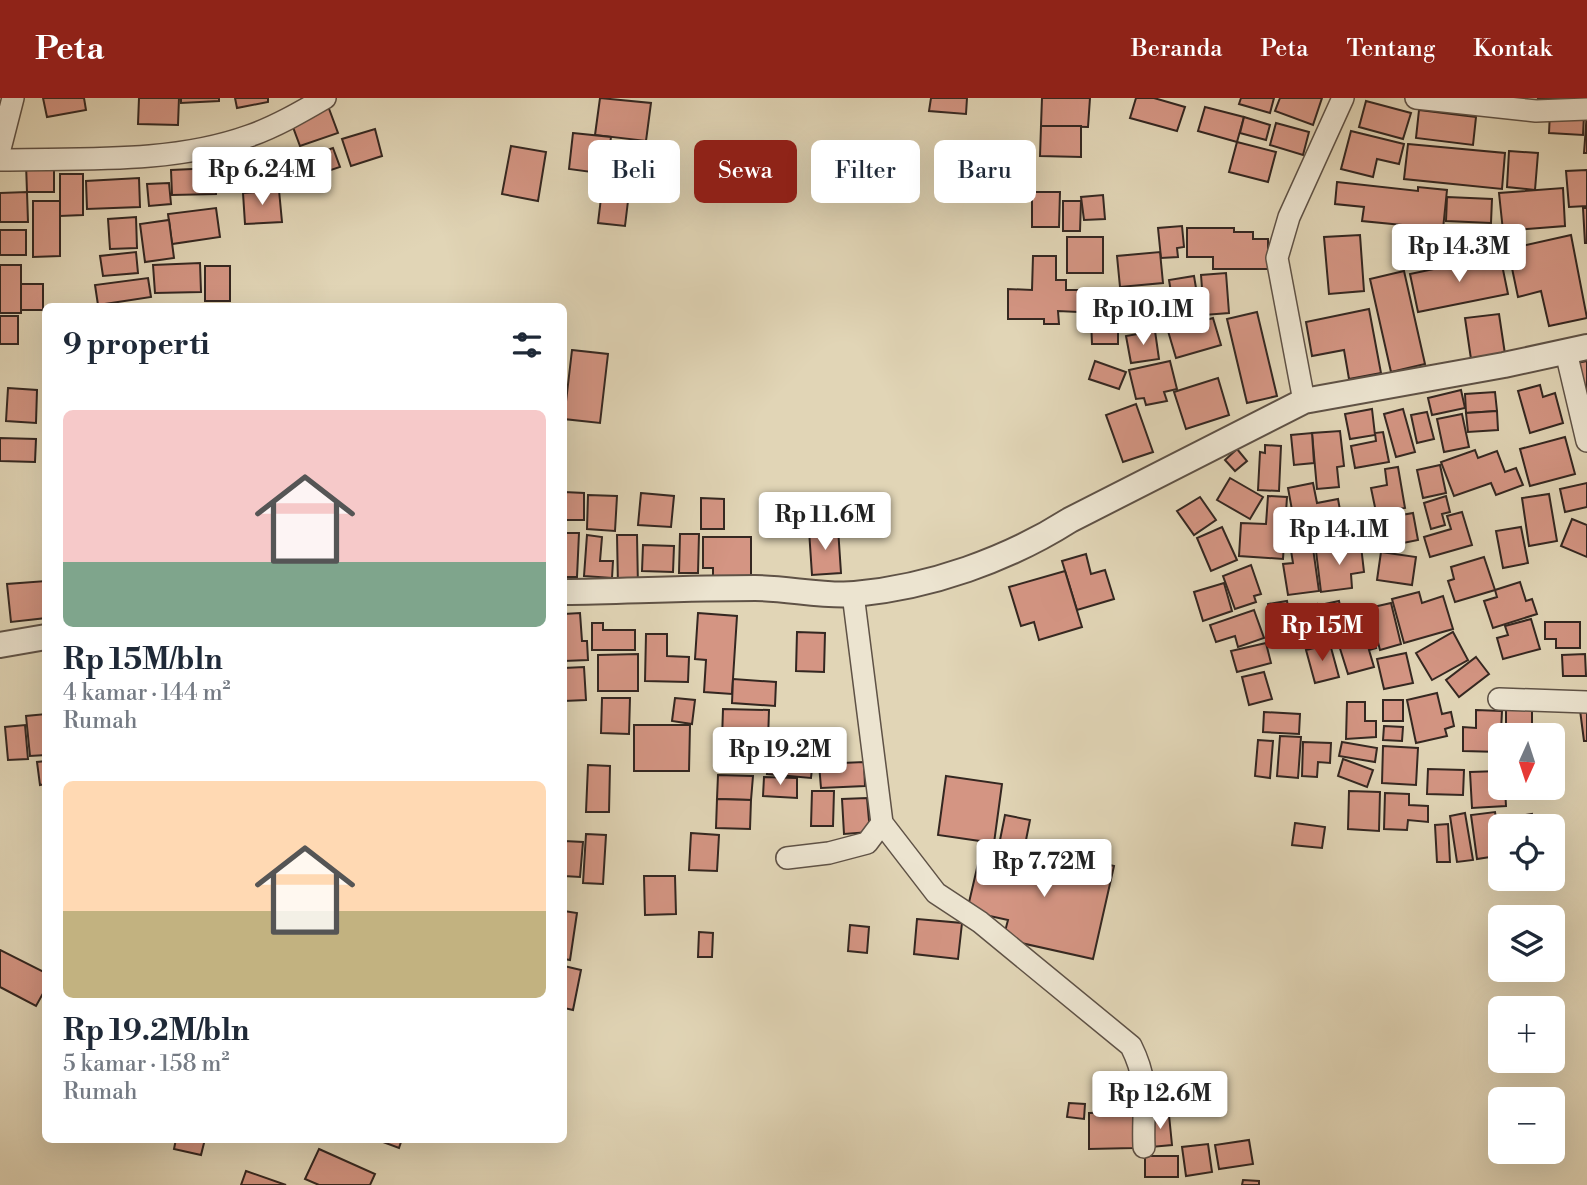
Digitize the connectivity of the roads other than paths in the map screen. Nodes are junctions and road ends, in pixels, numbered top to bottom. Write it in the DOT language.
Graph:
graph roads {
  1 [pos="13,98"];
  2 [pos="325,98"];
  3 [pos="1343,98"];
  4 [pos="1416,98"];
  5 [pos="1587,108"];
  6 [pos="0,149"];
  7 [pos="0,160"];
  8 [pos="1577,349"];
  9 [pos="1304,401"];
  10 [pos="1587,441"];
  11 [pos="567,592"];
  12 [pos="853,594"];
  13 [pos="42,638"];
  14 [pos="0,645"];
  15 [pos="1499,699"];
  16 [pos="1587,702"];
  17 [pos="882,823"];
  18 [pos="787,858"];
  19 [pos="1144,1147"];
  1 -- 6 [label="street"];
  2 -- 7 [label="street"];
  3 -- 9 [label="street"];
  4 -- 5 [label="street"];
  8 -- 9 [label="street"];
  8 -- 10 [label="street"];
  9 -- 12 [label="street"];
  11 -- 12 [label="street"];
  12 -- 17 [label="street"];
  13 -- 14 [label="street"];
  15 -- 16 [label="street"];
  17 -- 18 [label="street"];
  17 -- 19 [label="street"];
}
